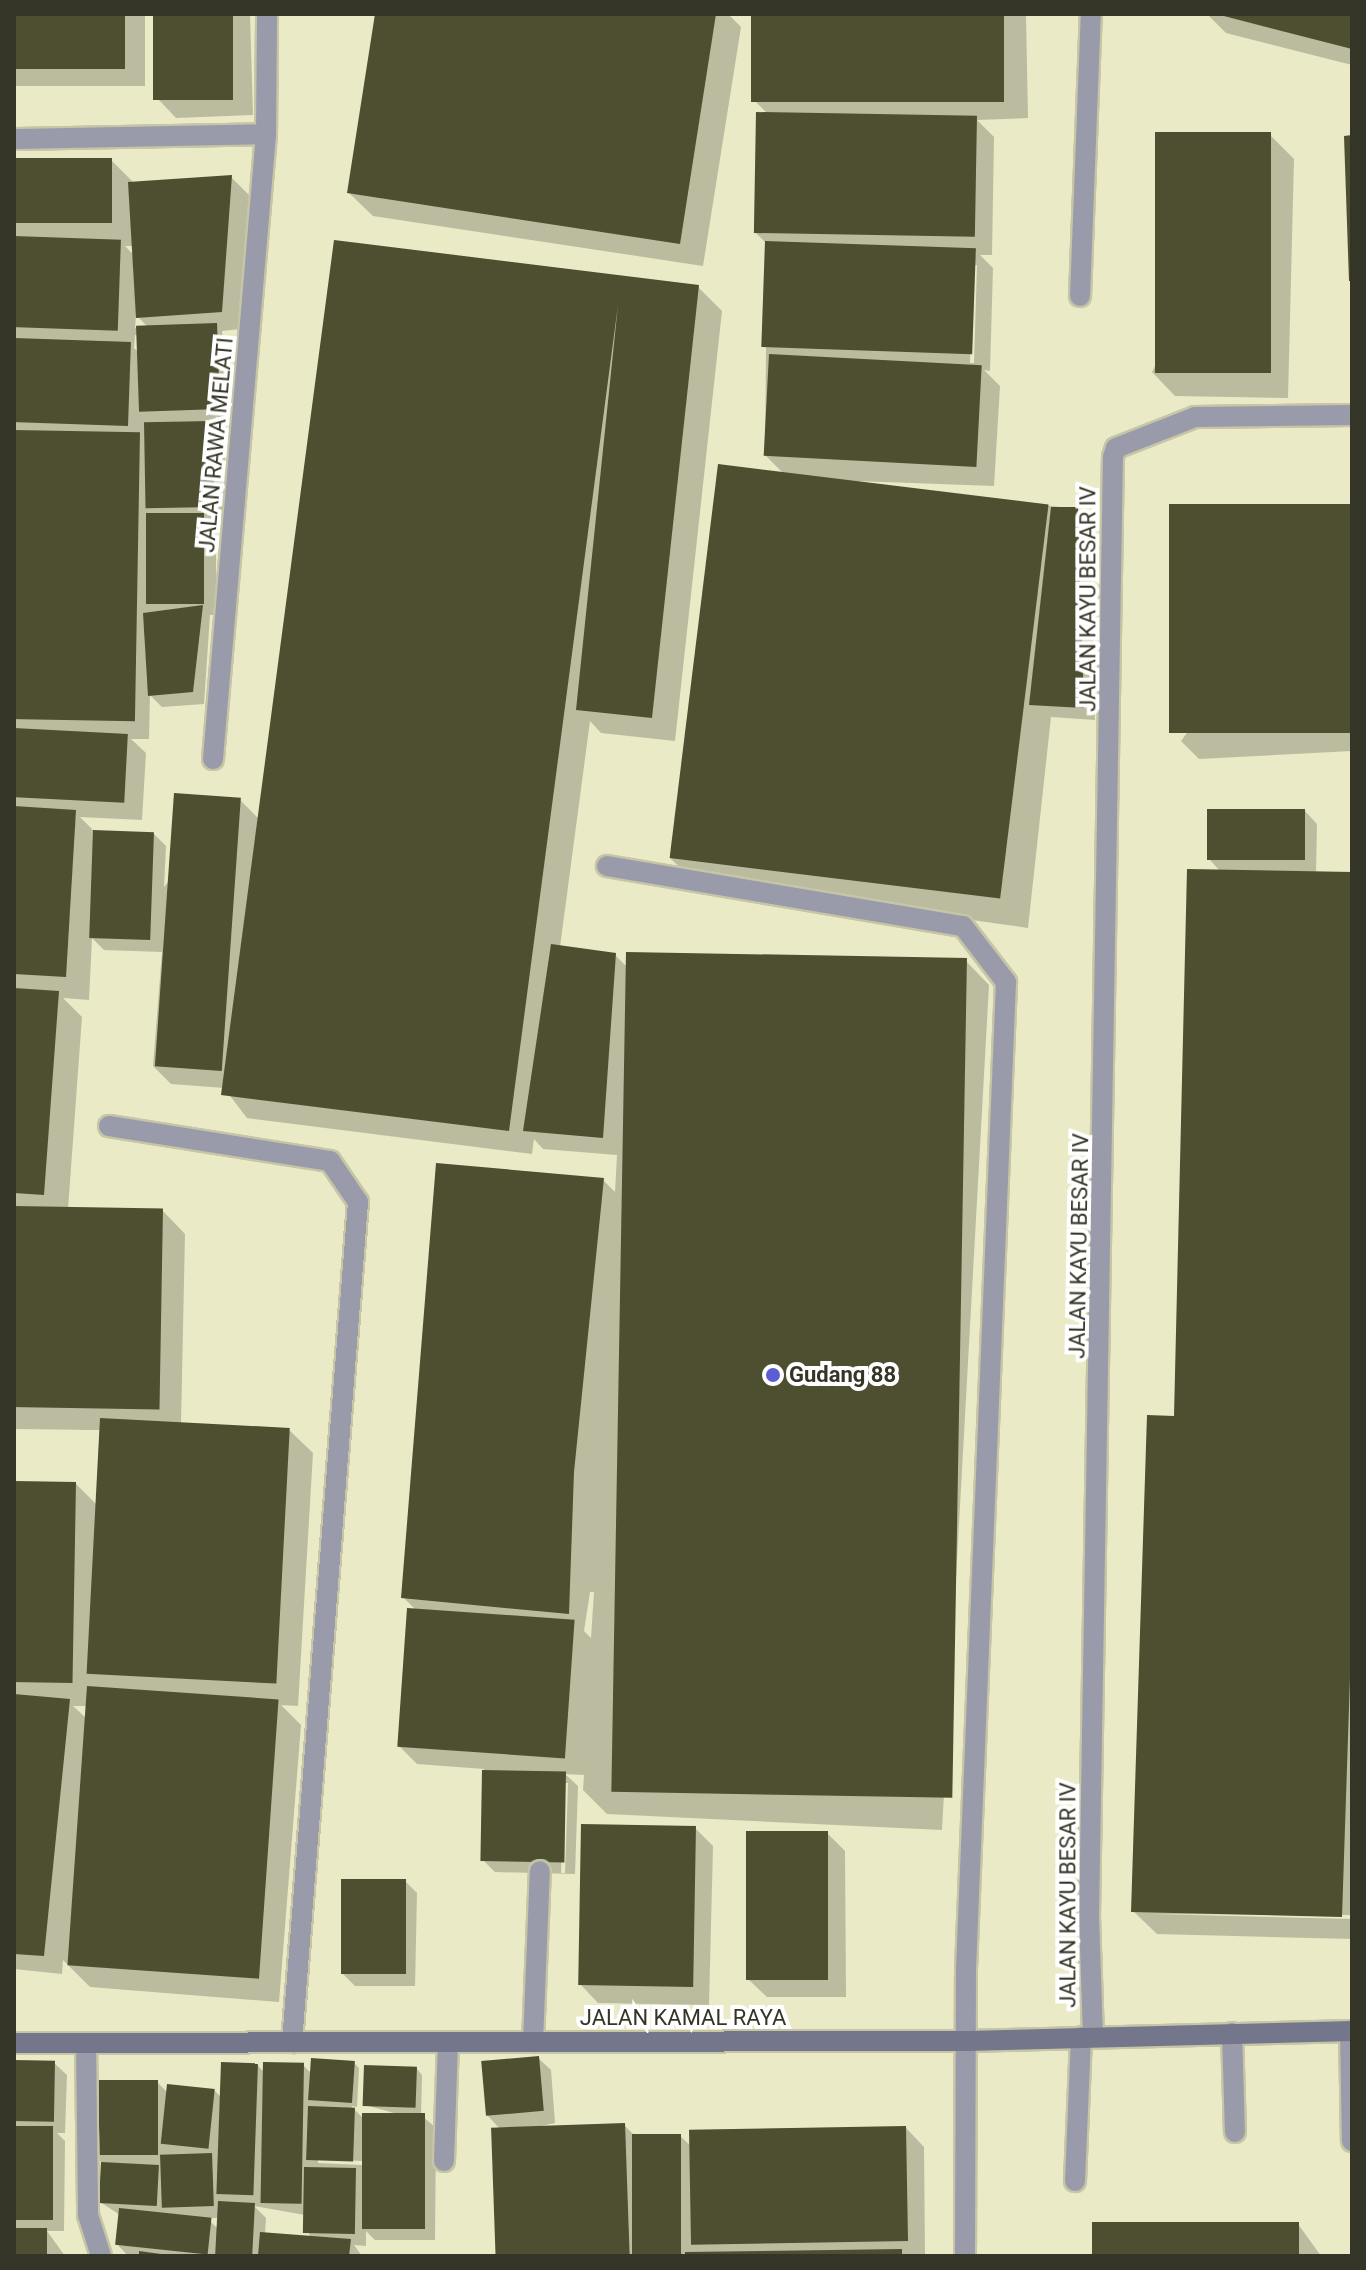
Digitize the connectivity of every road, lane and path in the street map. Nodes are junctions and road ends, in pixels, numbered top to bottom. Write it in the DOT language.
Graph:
graph roads {
  1 [pos="267,14"];
  2 [pos="1091,14"];
  3 [pos="266,134"];
  4 [pos="14,139"];
  5 [pos="1080,296"];
  6 [pos="1352,415"];
  7 [pos="213,759"];
  8 [pos="607,866"];
  9 [pos="109,1126"];
  10 [pos="540,1871"];
  11 [pos="1351,2031"];
  12 [pos="1232,2033"];
  13 [pos="1087,2037"];
  14 [pos="968,2041"];
  15 [pos="292,2042"];
  16 [pos="448,2042"];
  17 [pos="533,2042"];
  18 [pos="14,2043"];
  19 [pos="86,2043"];
  20 [pos="1235,2132"];
  21 [pos="1352,2141"];
  22 [pos="444,2161"];
  23 [pos="1075,2181"];
  24 [pos="101,2256"];
  25 [pos="965,2256"];
  1 -- 3 [label="street, JALAN RAWA MELATI"];
  2 -- 5 [label="street"];
  3 -- 4 [label="street"];
  3 -- 7 [label="street, JALAN RAWA MELATI"];
  6 -- 13 [label="street, JALAN KAYU BESAR IV"];
  8 -- 14 [label="street"];
  9 -- 15 [label="street"];
  10 -- 17 [label="street"];
  11 -- 12 [label="main road, JALAN KAMAL RAYA"];
  11 -- 21 [label="street"];
  12 -- 13 [label="main road, JALAN KAMAL RAYA"];
  12 -- 20 [label="street"];
  13 -- 14 [label="main road, JALAN KAMAL RAYA"];
  13 -- 23 [label="street, JALAN KAYU BESAR IV"];
  14 -- 17 [label="main road, JALAN KAMAL RAYA"];
  14 -- 25 [label="street"];
  15 -- 16 [label="main road, JALAN KAMAL RAYA"];
  15 -- 19 [label="main road, JALAN KAMAL RAYA"];
  16 -- 17 [label="main road, JALAN KAMAL RAYA"];
  16 -- 22 [label="street"];
  18 -- 19 [label="main road, JALAN KAMAL RAYA"];
  19 -- 24 [label="street"];
}
